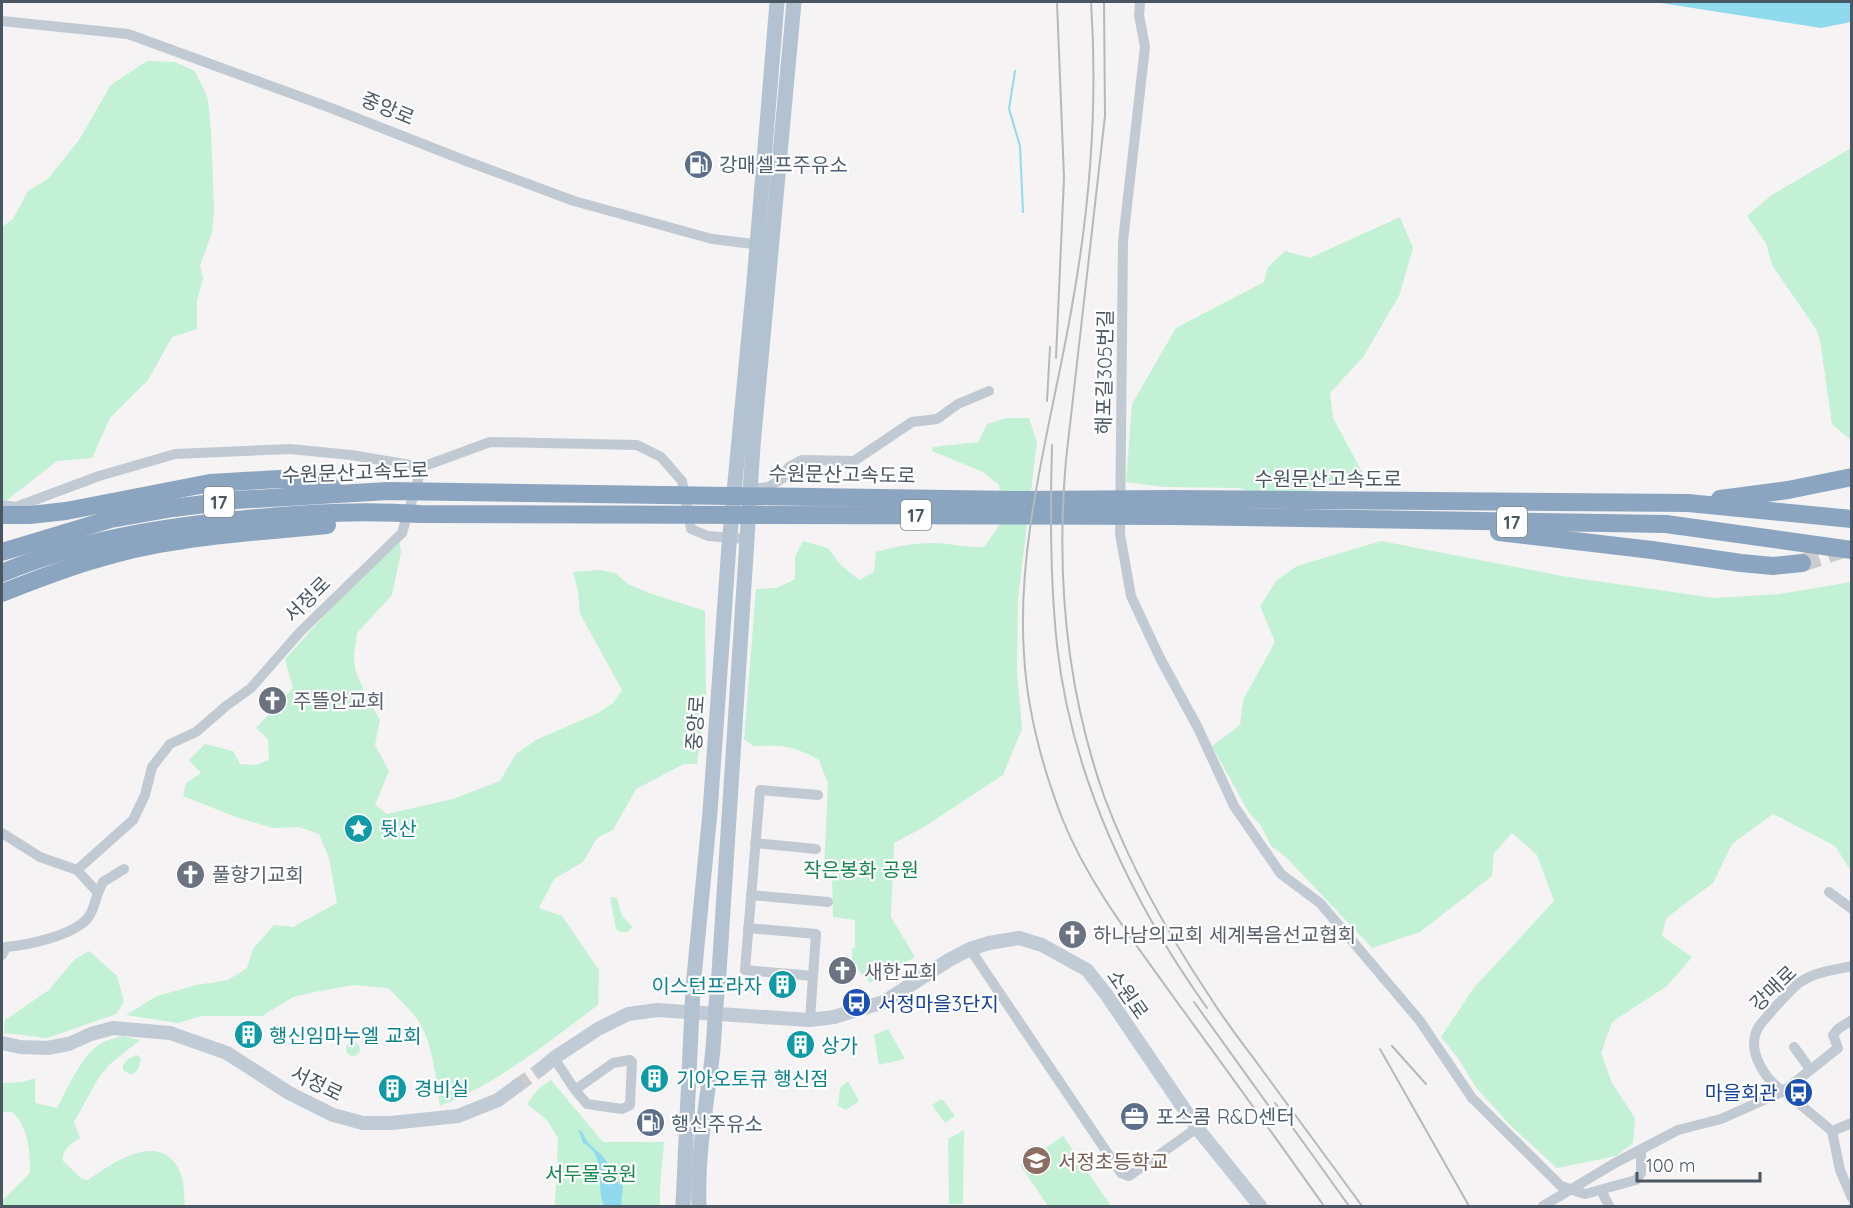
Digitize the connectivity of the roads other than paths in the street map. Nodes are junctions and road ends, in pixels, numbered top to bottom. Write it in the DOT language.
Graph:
graph roads {
  1 [pos="777,2"];
  2 [pos="794,2"];
  3 [pos="1140,2"];
  4 [pos="2,21"];
  5 [pos="764,245"];
  6 [pos="989,391"];
  7 [pos="422,466"];
  8 [pos="1851,477"];
  9 [pos="750,489"];
  10 [pos="369,492"];
  11 [pos="1688,503"];
  12 [pos="2,505"];
  13 [pos="816,505"];
  14 [pos="1172,508"];
  15 [pos="2,515"];
  16 [pos="382,516"];
  17 [pos="1851,519"];
  18 [pos="1408,521"];
  19 [pos="730,538"];
  20 [pos="746,539"];
  21 [pos="1851,550"];
  22 [pos="2,552"];
  23 [pos="1802,563"];
  24 [pos="2,573"];
  25 [pos="2,593"];
  26 [pos="818,795"];
  27 [pos="2,834"];
  28 [pos="755,843"];
  29 [pos="816,849"];
  30 [pos="124,869"];
  31 [pos="77,870"];
  32 [pos="1829,892"];
  33 [pos="98,893"];
  34 [pos="751,895"];
  35 [pos="828,902"];
  36 [pos="1851,909"];
  37 [pos="748,928"];
  38 [pos="970,949"];
  39 [pos="2,955"];
  40 [pos="1851,966"];
  41 [pos="813,976"];
  42 [pos="691,1013"];
  43 [pos="714,1013"];
  44 [pos="810,1020"];
  45 [pos="1851,1020"];
  46 [pos="2,1043"];
  47 [pos="1794,1047"];
  48 [pos="554,1058"];
  49 [pos="541,1069"];
  50 [pos="1809,1070"];
  51 [pos="517,1086"];
  52 [pos="575,1090"];
  53 [pos="1784,1091"];
  54 [pos="1851,1123"];
  55 [pos="1197,1128"];
  56 [pos="1832,1131"];
  57 [pos="1641,1150"];
  58 [pos="1601,1190"];
  59 [pos="1851,1198"];
  60 [pos="683,1206"];
  61 [pos="699,1206"];
  62 [pos="1260,1206"];
  63 [pos="1543,1206"];
  64 [pos="1609,1206"];
  1 -- 5 [label="main road, 중앙로"];
  2 -- 5 [label="main road, 중앙로"];
  3 -- 58 [label="street, 해포길305번길"];
  4 -- 5 [label="street, 중앙로"];
  5 -- 9 [label="main road, 중앙로"];
  5 -- 19 [label="main road, 중앙로"];
  6 -- 9 [label="street"];
  7 -- 12 [label="street"];
  7 -- 19 [label="street"];
  7 -- 31 [label="street, 서정로"];
  8 -- 11 [label="highway, 수원문산고속도로 / 17"];
  9 -- 20 [label="main road, 중앙로"];
  10 -- 13 [label="highway, 수원문산고속도로 / 17"];
  10 -- 15 [label="highway"];
  10 -- 22 [label="highway, 수원문산고속도로 / 17"];
  11 -- 14 [label="highway, 수원문산고속도로 / 17"];
  11 -- 17 [label="highway, 수원문산고속도로 / 17"];
  13 -- 14 [label="highway, 수원문산고속도로 / 17"];
  13 -- 16 [label="highway, 수원문산고속도로 / 17"];
  14 -- 18 [label="highway, 수원문산고속도로 / 17"];
  16 -- 24 [label="highway, 수원문산고속도로 / 17"];
  16 -- 25 [label="highway"];
  18 -- 21 [label="highway, 수원문산고속도로 / 17"];
  18 -- 23 [label="highway, 수원문산고속도로 / 17"];
  19 -- 20 [label="street"];
  19 -- 42 [label="main road, 중앙로"];
  20 -- 43 [label="main road, 중앙로"];
  26 -- 28 [label="street"];
  27 -- 31 [label="street"];
  28 -- 29 [label="street"];
  28 -- 34 [label="street"];
  30 -- 33 [label="street"];
  31 -- 33 [label="street"];
  32 -- 36 [label="street"];
  33 -- 39 [label="street"];
  34 -- 35 [label="street"];
  34 -- 37 [label="street"];
  37 -- 41 [label="street"];
  37 -- 41 [label="street"];
  38 -- 44 [label="main road, 소원로"];
  38 -- 55 [label="main road, 소원로"];
  38 -- 55 [label="street"];
  40 -- 53 [label="street, 강매로"];
  41 -- 44 [label="street"];
  42 -- 43 [label="main road, 소원로"];
  42 -- 48 [label="main road"];
  42 -- 60 [label="main road, 중앙로"];
  43 -- 44 [label="main road, 소원로"];
  43 -- 61 [label="main road, 중앙로"];
  45 -- 50 [label="street"];
  46 -- 51 [label="main road, 서정로"];
  47 -- 50 [label="street"];
  48 -- 49 [label="main road"];
  48 -- 52 [label="street"];
  50 -- 53 [label="street"];
  52 -- 52 [label="street"];
  53 -- 56 [label="street, 강매로"];
  53 -- 57 [label="street"];
  54 -- 56 [label="street"];
  55 -- 62 [label="main road, 소원로"];
  56 -- 59 [label="street"];
  57 -- 58 [label="street"];
  57 -- 63 [label="street"];
  58 -- 64 [label="street"];
}
